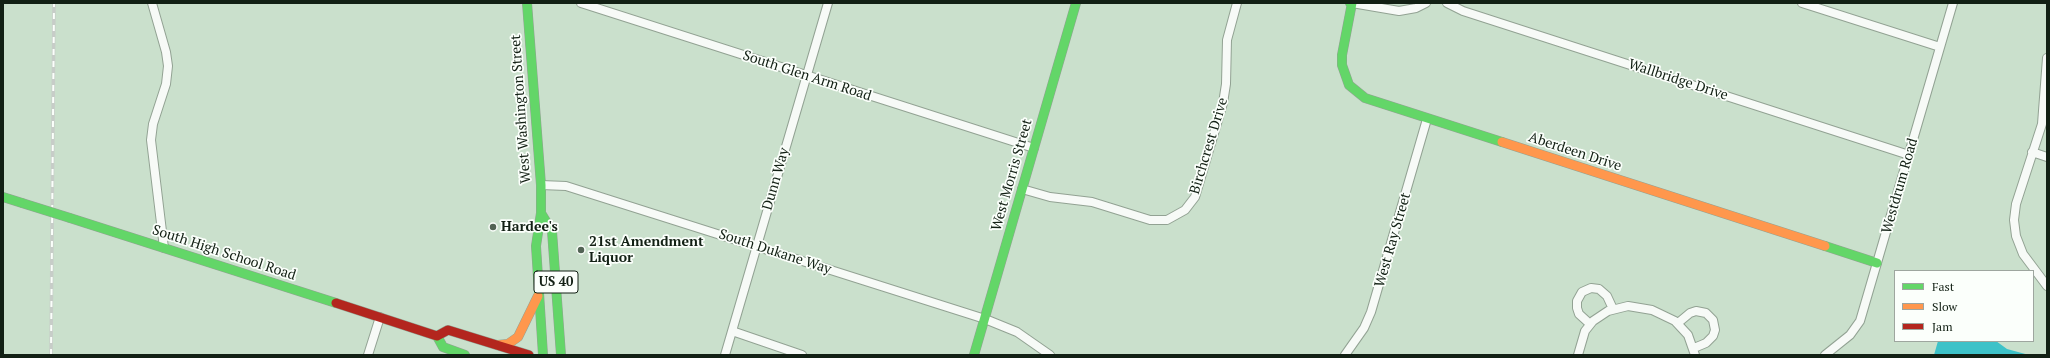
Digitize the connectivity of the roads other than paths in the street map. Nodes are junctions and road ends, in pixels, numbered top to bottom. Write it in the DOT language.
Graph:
graph roads {
  1 [pos="152,3"];
  2 [pos="527,3"];
  3 [pos="581,3"];
  4 [pos="828,3"];
  5 [pos="1237,3"];
  6 [pos="1351,3"];
  7 [pos="1426,3"];
  8 [pos="1447,3"];
  9 [pos="1802,3"];
  10 [pos="1953,3"];
  11 [pos="1073,4"];
  12 [pos="1940,47"];
  13 [pos="2047,58"];
  14 [pos="807,76"];
  15 [pos="1427,119"];
  16 [pos="1034,148"];
  17 [pos="2032,152"];
  18 [pos="1909,155"];
  19 [pos="2047,157"];
  20 [pos="541,185"];
  21 [pos="1022,189"];
  22 [pos="3,197"];
  23 [pos="541,213"];
  24 [pos="757,247"];
  25 [pos="164,248"];
  26 [pos="1877,263"];
  27 [pos="2047,286"];
  28 [pos="539,293"];
  29 [pos="1613,309"];
  30 [pos="380,317"];
  31 [pos="984,319"];
  32 [pos="1678,323"];
  33 [pos="1590,324"];
  34 [pos="732,332"];
  35 [pos="437,336"];
  36 [pos="498,345"];
  37 [pos="1694,351"];
  38 [pos="368,355"];
  39 [pos="465,355"];
  40 [pos="529,355"];
  41 [pos="543,355"];
  42 [pos="561,355"];
  43 [pos="725,355"];
  44 [pos="802,355"];
  45 [pos="974,355"];
  46 [pos="1050,355"];
  47 [pos="1345,355"];
  48 [pos="1578,355"];
  49 [pos="1825,355"];
  1 -- 25 [label="street"];
  2 -- 20 [label="street, West Washington Street"];
  3 -- 14 [label="street, South Glen Arm Road"];
  4 -- 14 [label="street, Dunn Way"];
  5 -- 21 [label="street, Birchcrest Drive"];
  6 -- 7 [label="street"];
  6 -- 15 [label="street, Aberdeen Drive"];
  8 -- 18 [label="street, Wallbridge Drive"];
  9 -- 12 [label="street"];
  10 -- 12 [label="street, Westdrum Road"];
  11 -- 16 [label="street, West Morris Street"];
  12 -- 18 [label="street, Westdrum Road"];
  13 -- 17 [label="street"];
  14 -- 16 [label="street, South Glen Arm Road"];
  14 -- 24 [label="street, Dunn Way"];
  15 -- 26 [label="street, Aberdeen Drive"];
  15 -- 47 [label="street, West Ray Street"];
  16 -- 21 [label="street, West Morris Street"];
  17 -- 19 [label="street"];
  17 -- 27 [label="street"];
  18 -- 26 [label="street, Westdrum Road"];
  20 -- 23 [label="street, West Washington Street"];
  20 -- 24 [label="street, South Dukane Way"];
  21 -- 31 [label="street, West Morris Street"];
  22 -- 25 [label="street, South High School Road, bridge"];
  23 -- 28 [label="street, West Washington Street"];
  23 -- 42 [label="street, US 40"];
  24 -- 31 [label="street, South Dukane Way"];
  24 -- 34 [label="street, Dunn Way"];
  25 -- 30 [label="street, South High School Road"];
  26 -- 49 [label="street, Westdrum Road"];
  28 -- 36 [label="street"];
  28 -- 41 [label="street, West Washington Street"];
  29 -- 32 [label="street"];
  29 -- 33 [label="street"];
  29 -- 33 [label="street"];
  30 -- 35 [label="street, South High School Road"];
  30 -- 38 [label="street"];
  31 -- 45 [label="street, West Morris Street"];
  31 -- 46 [label="street, South Dukane Way"];
  32 -- 37 [label="street"];
  32 -- 37 [label="street"];
  33 -- 48 [label="street"];
  34 -- 43 [label="street, Dunn Way"];
  34 -- 44 [label="street"];
  35 -- 36 [label="street"];
  35 -- 39 [label="street, South High School Road"];
  36 -- 40 [label="street"];
}
